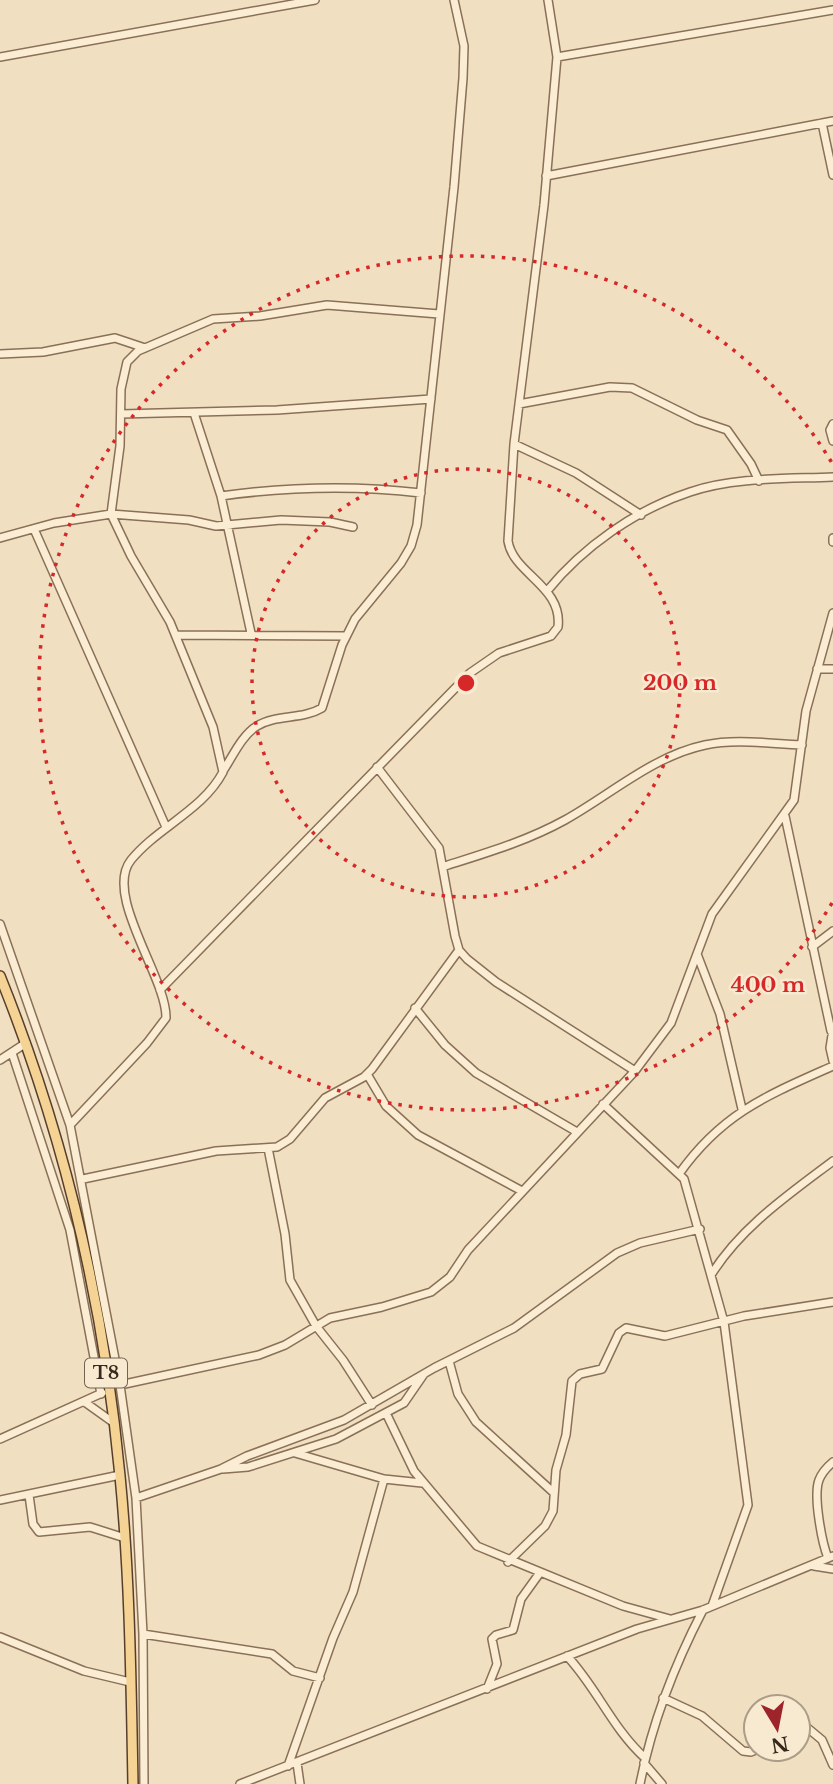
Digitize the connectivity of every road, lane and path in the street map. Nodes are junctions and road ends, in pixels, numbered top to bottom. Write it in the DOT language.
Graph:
graph roads {
  1 [pos="315,0"];
  2 [pos="454,0"];
  3 [pos="548,0"];
  4 [pos="833,10"];
  5 [pos="0,57"];
  6 [pos="557,57"];
  7 [pos="833,121"];
  8 [pos="822,123"];
  9 [pos="833,175"];
  10 [pos="546,176"];
  11 [pos="439,314"];
  12 [pos="145,348"];
  13 [pos="0,354"];
  14 [pos="431,399"];
  15 [pos="519,404"];
  16 [pos="194,412"];
  17 [pos="121,414"];
  18 [pos="833,424"];
  19 [pos="833,441"];
  20 [pos="514,444"];
  21 [pos="833,477"];
  22 [pos="759,481"];
  23 [pos="421,493"];
  24 [pos="221,496"];
  25 [pos="111,514"];
  26 [pos="640,515"];
  27 [pos="227,526"];
  28 [pos="353,527"];
  29 [pos="34,529"];
  30 [pos="0,538"];
  31 [pos="547,591"];
  32 [pos="833,613"];
  33 [pos="251,634"];
  34 [pos="176,635"];
  35 [pos="346,636"];
  36 [pos="817,669"];
  37 [pos="833,669"];
  38 [pos="802,745"];
  39 [pos="377,768"];
  40 [pos="223,772"];
  41 [pos="785,816"];
  42 [pos="166,827"];
  43 [pos="445,866"];
  44 [pos="0,924"];
  45 [pos="833,931"];
  46 [pos="812,947"];
  47 [pos="459,950"];
  48 [pos="697,954"];
  49 [pos="0,976"];
  50 [pos="160,990"];
  51 [pos="415,1008"];
  52 [pos="832,1030"];
  53 [pos="26,1043"];
  54 [pos="12,1053"];
  55 [pos="0,1060"];
  56 [pos="833,1063"];
  57 [pos="635,1070"];
  58 [pos="367,1074"];
  59 [pos="603,1104"];
  60 [pos="741,1109"];
  61 [pos="70,1125"];
  62 [pos="577,1132"];
  63 [pos="268,1148"];
  64 [pos="833,1161"];
  65 [pos="679,1174"];
  66 [pos="83,1179"];
  67 [pos="522,1191"];
  68 [pos="700,1228"];
  69 [pos="711,1275"];
  70 [pos="833,1302"];
  71 [pos="724,1322"];
  72 [pos="316,1326"];
  73 [pos="449,1361"];
  74 [pos="424,1374"];
  75 [pos="120,1385"];
  76 [pos="105,1392"];
  77 [pos="86,1403"];
  78 [pos="372,1405"];
  79 [pos="386,1413"];
  80 [pos="114,1423"];
  81 [pos="0,1439"];
  82 [pos="294,1453"];
  83 [pos="833,1462"];
  84 [pos="221,1469"];
  85 [pos="120,1475"];
  86 [pos="384,1479"];
  87 [pos="423,1483"];
  88 [pos="554,1493"];
  89 [pos="29,1495"];
  90 [pos="136,1498"];
  91 [pos="0,1500"];
  92 [pos="125,1538"];
  93 [pos="832,1557"];
  94 [pos="508,1562"];
  95 [pos="813,1566"];
  96 [pos="833,1569"];
  97 [pos="539,1574"];
  98 [pos="712,1606"];
  99 [pos="704,1611"];
  100 [pos="639,1612"];
  101 [pos="682,1617"];
  102 [pos="671,1619"];
  103 [pos="637,1629"];
  104 [pos="694,1629"];
  105 [pos="144,1634"];
  106 [pos="0,1637"];
  107 [pos="567,1656"];
  108 [pos="320,1678"];
  109 [pos="130,1682"];
  110 [pos="487,1689"];
  111 [pos="663,1698"];
  112 [pos="812,1732"];
  113 [pos="742,1750"];
  114 [pos="644,1761"];
  115 [pos="296,1763"];
  116 [pos="833,1765"];
  117 [pos="288,1766"];
  118 [pos="133,1784"];
  119 [pos="144,1784"];
  120 [pos="240,1784"];
  121 [pos="300,1784"];
  122 [pos="640,1784"];
  123 [pos="663,1784"];
  1 -- 5 [label="street"];
  2 -- 11 [label="street"];
  3 -- 6 [label="street"];
  4 -- 6 [label="street"];
  6 -- 10 [label="street"];
  7 -- 8 [label="street"];
  8 -- 9 [label="street"];
  8 -- 10 [label="street"];
  10 -- 15 [label="street"];
  11 -- 12 [label="street"];
  11 -- 14 [label="street"];
  12 -- 13 [label="street"];
  12 -- 17 [label="street"];
  14 -- 16 [label="street"];
  14 -- 23 [label="street"];
  15 -- 20 [label="street"];
  15 -- 22 [label="street"];
  16 -- 17 [label="street"];
  16 -- 24 [label="street"];
  17 -- 25 [label="street"];
  18 -- 19 [label="street"];
  20 -- 26 [label="street"];
  20 -- 31 [label="street"];
  21 -- 22 [label="street"];
  22 -- 26 [label="street"];
  23 -- 24 [label="street"];
  23 -- 35 [label="street"];
  24 -- 27 [label="street"];
  25 -- 27 [label="street"];
  25 -- 29 [label="street"];
  25 -- 34 [label="street"];
  26 -- 31 [label="street"];
  27 -- 28 [label="street"];
  27 -- 33 [label="street"];
  29 -- 30 [label="street"];
  29 -- 42 [label="street"];
  31 -- 39 [label="street"];
  32 -- 36 [label="street"];
  33 -- 34 [label="street"];
  33 -- 35 [label="street"];
  34 -- 40 [label="street"];
  35 -- 40 [label="street"];
  36 -- 37 [label="street"];
  36 -- 38 [label="street"];
  38 -- 41 [label="street"];
  38 -- 43 [label="street"];
  39 -- 43 [label="street"];
  39 -- 50 [label="street"];
  40 -- 42 [label="street"];
  41 -- 46 [label="street"];
  41 -- 48 [label="street"];
  42 -- 50 [label="street"];
  43 -- 47 [label="street"];
  44 -- 61 [label="street"];
  45 -- 46 [label="street"];
  46 -- 52 [label="street"];
  47 -- 51 [label="street"];
  47 -- 57 [label="street"];
  48 -- 57 [label="street"];
  48 -- 60 [label="street"];
  49 -- 53 [label="main road, T8"];
  50 -- 61 [label="street"];
  51 -- 58 [label="street"];
  51 -- 62 [label="street"];
  52 -- 56 [label="street"];
  53 -- 54 [label="street"];
  53 -- 76 [label="main road, T8"];
  54 -- 55 [label="street"];
  54 -- 76 [label="street"];
  56 -- 60 [label="street"];
  57 -- 59 [label="street"];
  58 -- 63 [label="street"];
  58 -- 67 [label="street"];
  59 -- 62 [label="street"];
  59 -- 65 [label="street"];
  60 -- 65 [label="street"];
  61 -- 66 [label="street"];
  62 -- 67 [label="street"];
  63 -- 66 [label="street"];
  63 -- 72 [label="street"];
  64 -- 69 [label="street"];
  65 -- 68 [label="street"];
  66 -- 75 [label="street"];
  67 -- 72 [label="street"];
  68 -- 69 [label="street"];
  68 -- 73 [label="street"];
  69 -- 71 [label="street"];
  70 -- 71 [label="street"];
  71 -- 88 [label="street"];
  71 -- 98 [label="street"];
  72 -- 75 [label="street"];
  72 -- 78 [label="street"];
  73 -- 74 [label="street"];
  73 -- 88 [label="street"];
  74 -- 78 [label="street"];
  74 -- 79 [label="street"];
  75 -- 90 [label="street"];
  76 -- 77 [label="street"];
  76 -- 80 [label="main road, T8"];
  77 -- 80 [label="street"];
  77 -- 81 [label="street"];
  78 -- 84 [label="street"];
  79 -- 82 [label="street"];
  79 -- 87 [label="street"];
  80 -- 85 [label="main road, T8"];
  82 -- 84 [label="street"];
  82 -- 86 [label="street"];
  83 -- 93 [label="street"];
  84 -- 90 [label="street"];
  85 -- 89 [label="street"];
  85 -- 92 [label="main road, T8"];
  86 -- 87 [label="street"];
  86 -- 108 [label="street"];
  87 -- 94 [label="street"];
  88 -- 94 [label="street"];
  89 -- 91 [label="street"];
  89 -- 92 [label="street"];
  90 -- 105 [label="street"];
  92 -- 109 [label="main road, T8"];
  93 -- 95 [label="street"];
  94 -- 97 [label="street"];
  95 -- 96 [label="street"];
  95 -- 98 [label="street"];
  97 -- 100 [label="street"];
  97 -- 110 [label="street"];
  98 -- 99 [label="street"];
  99 -- 101 [label="street"];
  99 -- 104 [label="street"];
  100 -- 102 [label="street"];
  100 -- 103 [label="street"];
  101 -- 102 [label="street"];
  101 -- 104 [label="street"];
  102 -- 103 [label="street"];
  103 -- 107 [label="street"];
  104 -- 111 [label="street"];
  105 -- 108 [label="street"];
  105 -- 119 [label="street"];
  106 -- 109 [label="street"];
  107 -- 110 [label="street"];
  107 -- 114 [label="street"];
  108 -- 117 [label="street"];
  109 -- 118 [label="main road, T8"];
  110 -- 115 [label="street"];
  111 -- 113 [label="street"];
  111 -- 114 [label="street"];
  112 -- 116 [label="street"];
  114 -- 122 [label="street"];
  114 -- 123 [label="street"];
  115 -- 117 [label="street"];
  115 -- 121 [label="street"];
  117 -- 120 [label="street"];
}
